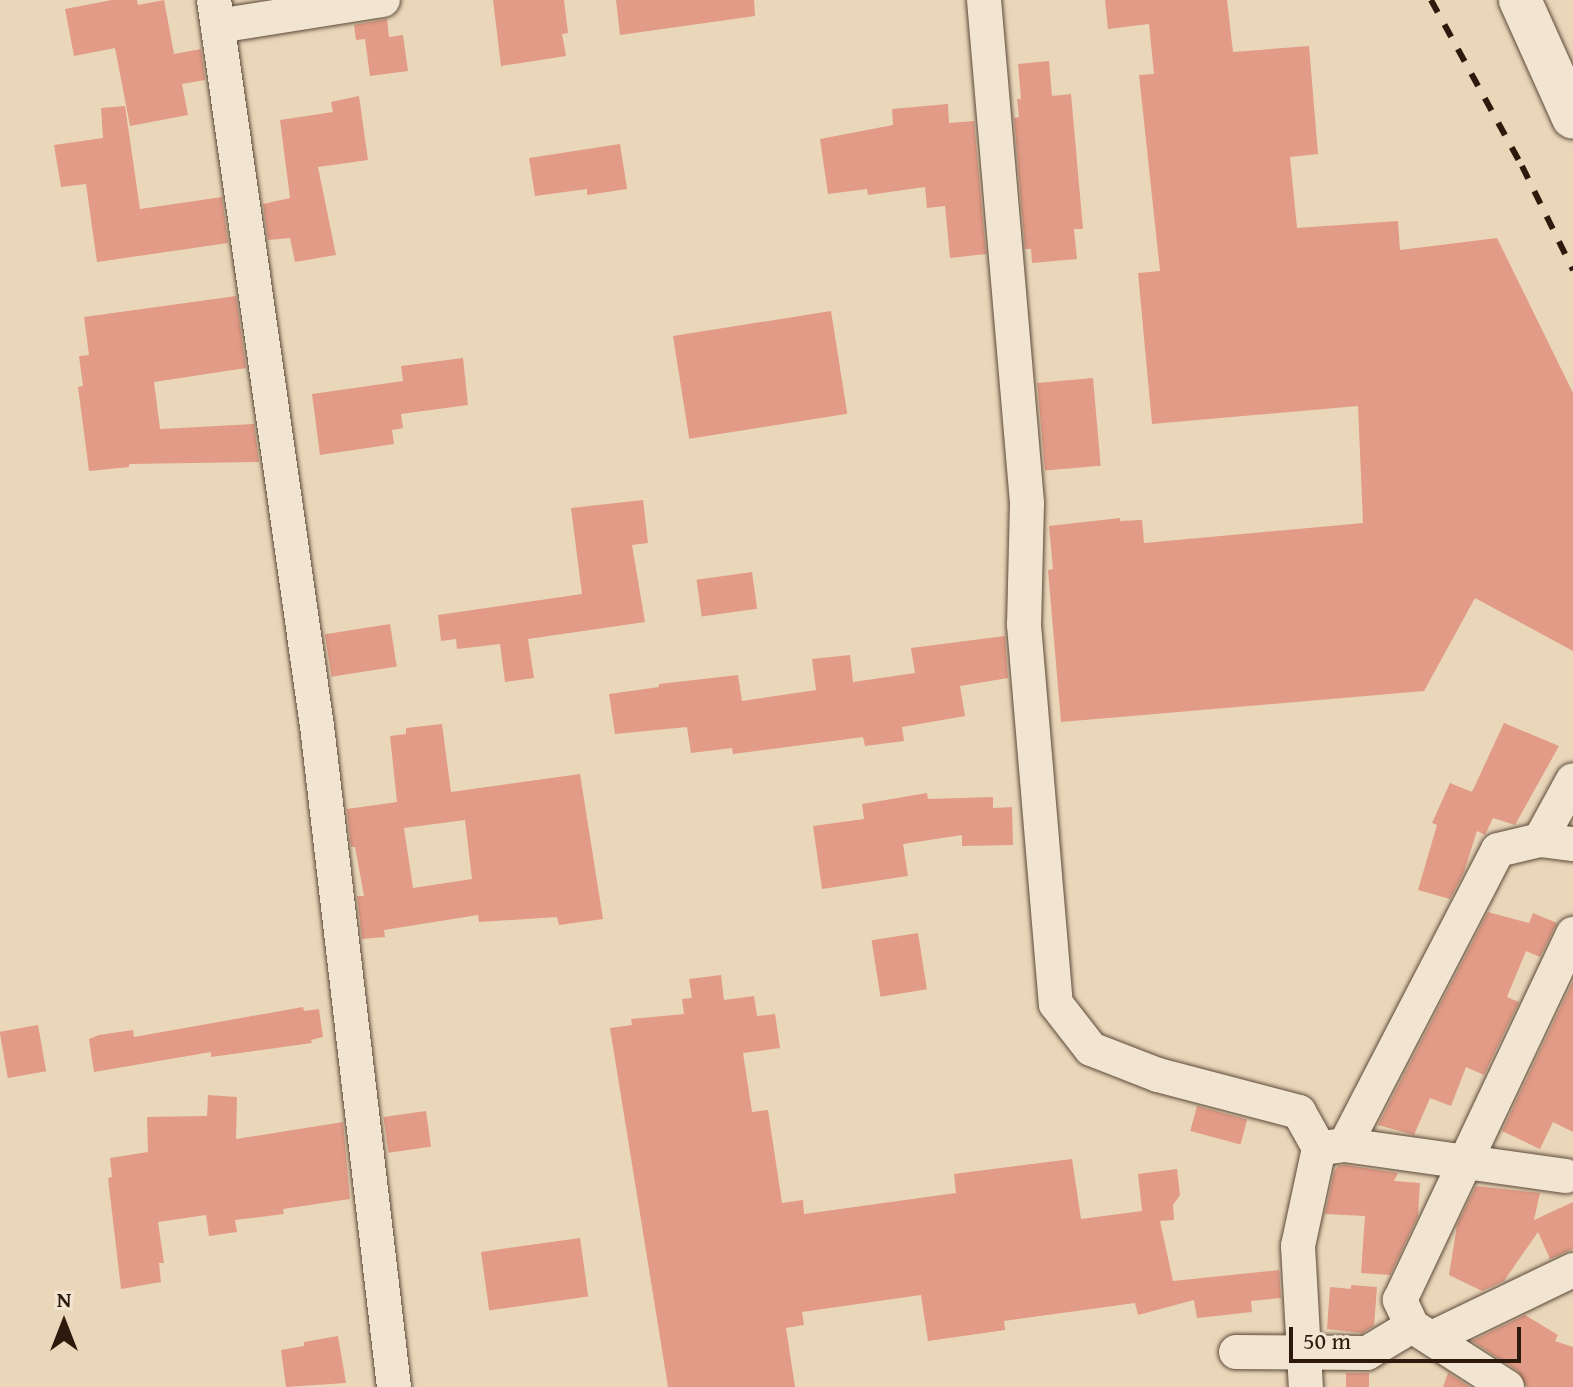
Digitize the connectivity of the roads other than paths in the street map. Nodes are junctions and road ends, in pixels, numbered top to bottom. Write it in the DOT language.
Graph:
graph roads {
  1 [pos="383,0"];
  2 [pos="984,0"];
  3 [pos="1520,0"];
  4 [pos="216,13"];
  5 [pos="1573,118"];
  6 [pos="1573,780"];
  7 [pos="1557,842"];
  8 [pos="1573,934"];
  9 [pos="1332,1147"];
  10 [pos="1464,1162"];
  11 [pos="1566,1176"];
  12 [pos="1573,1270"];
  13 [pos="1422,1332"];
  14 [pos="1305,1351"];
  15 [pos="1236,1352"];
  16 [pos="394,1387"];
  17 [pos="1306,1387"];
  18 [pos="1507,1387"];
  1 -- 4 [label="street"];
  2 -- 9 [label="street"];
  3 -- 5 [label="street"];
  4 -- 16 [label="street"];
  6 -- 7 [label="street"];
  7 -- 9 [label="street"];
  8 -- 10 [label="street"];
  9 -- 10 [label="street"];
  9 -- 14 [label="street"];
  10 -- 11 [label="street"];
  10 -- 13 [label="street"];
  12 -- 13 [label="street"];
  13 -- 14 [label="street"];
  13 -- 18 [label="street"];
  14 -- 15 [label="street"];
  14 -- 17 [label="street"];
}
